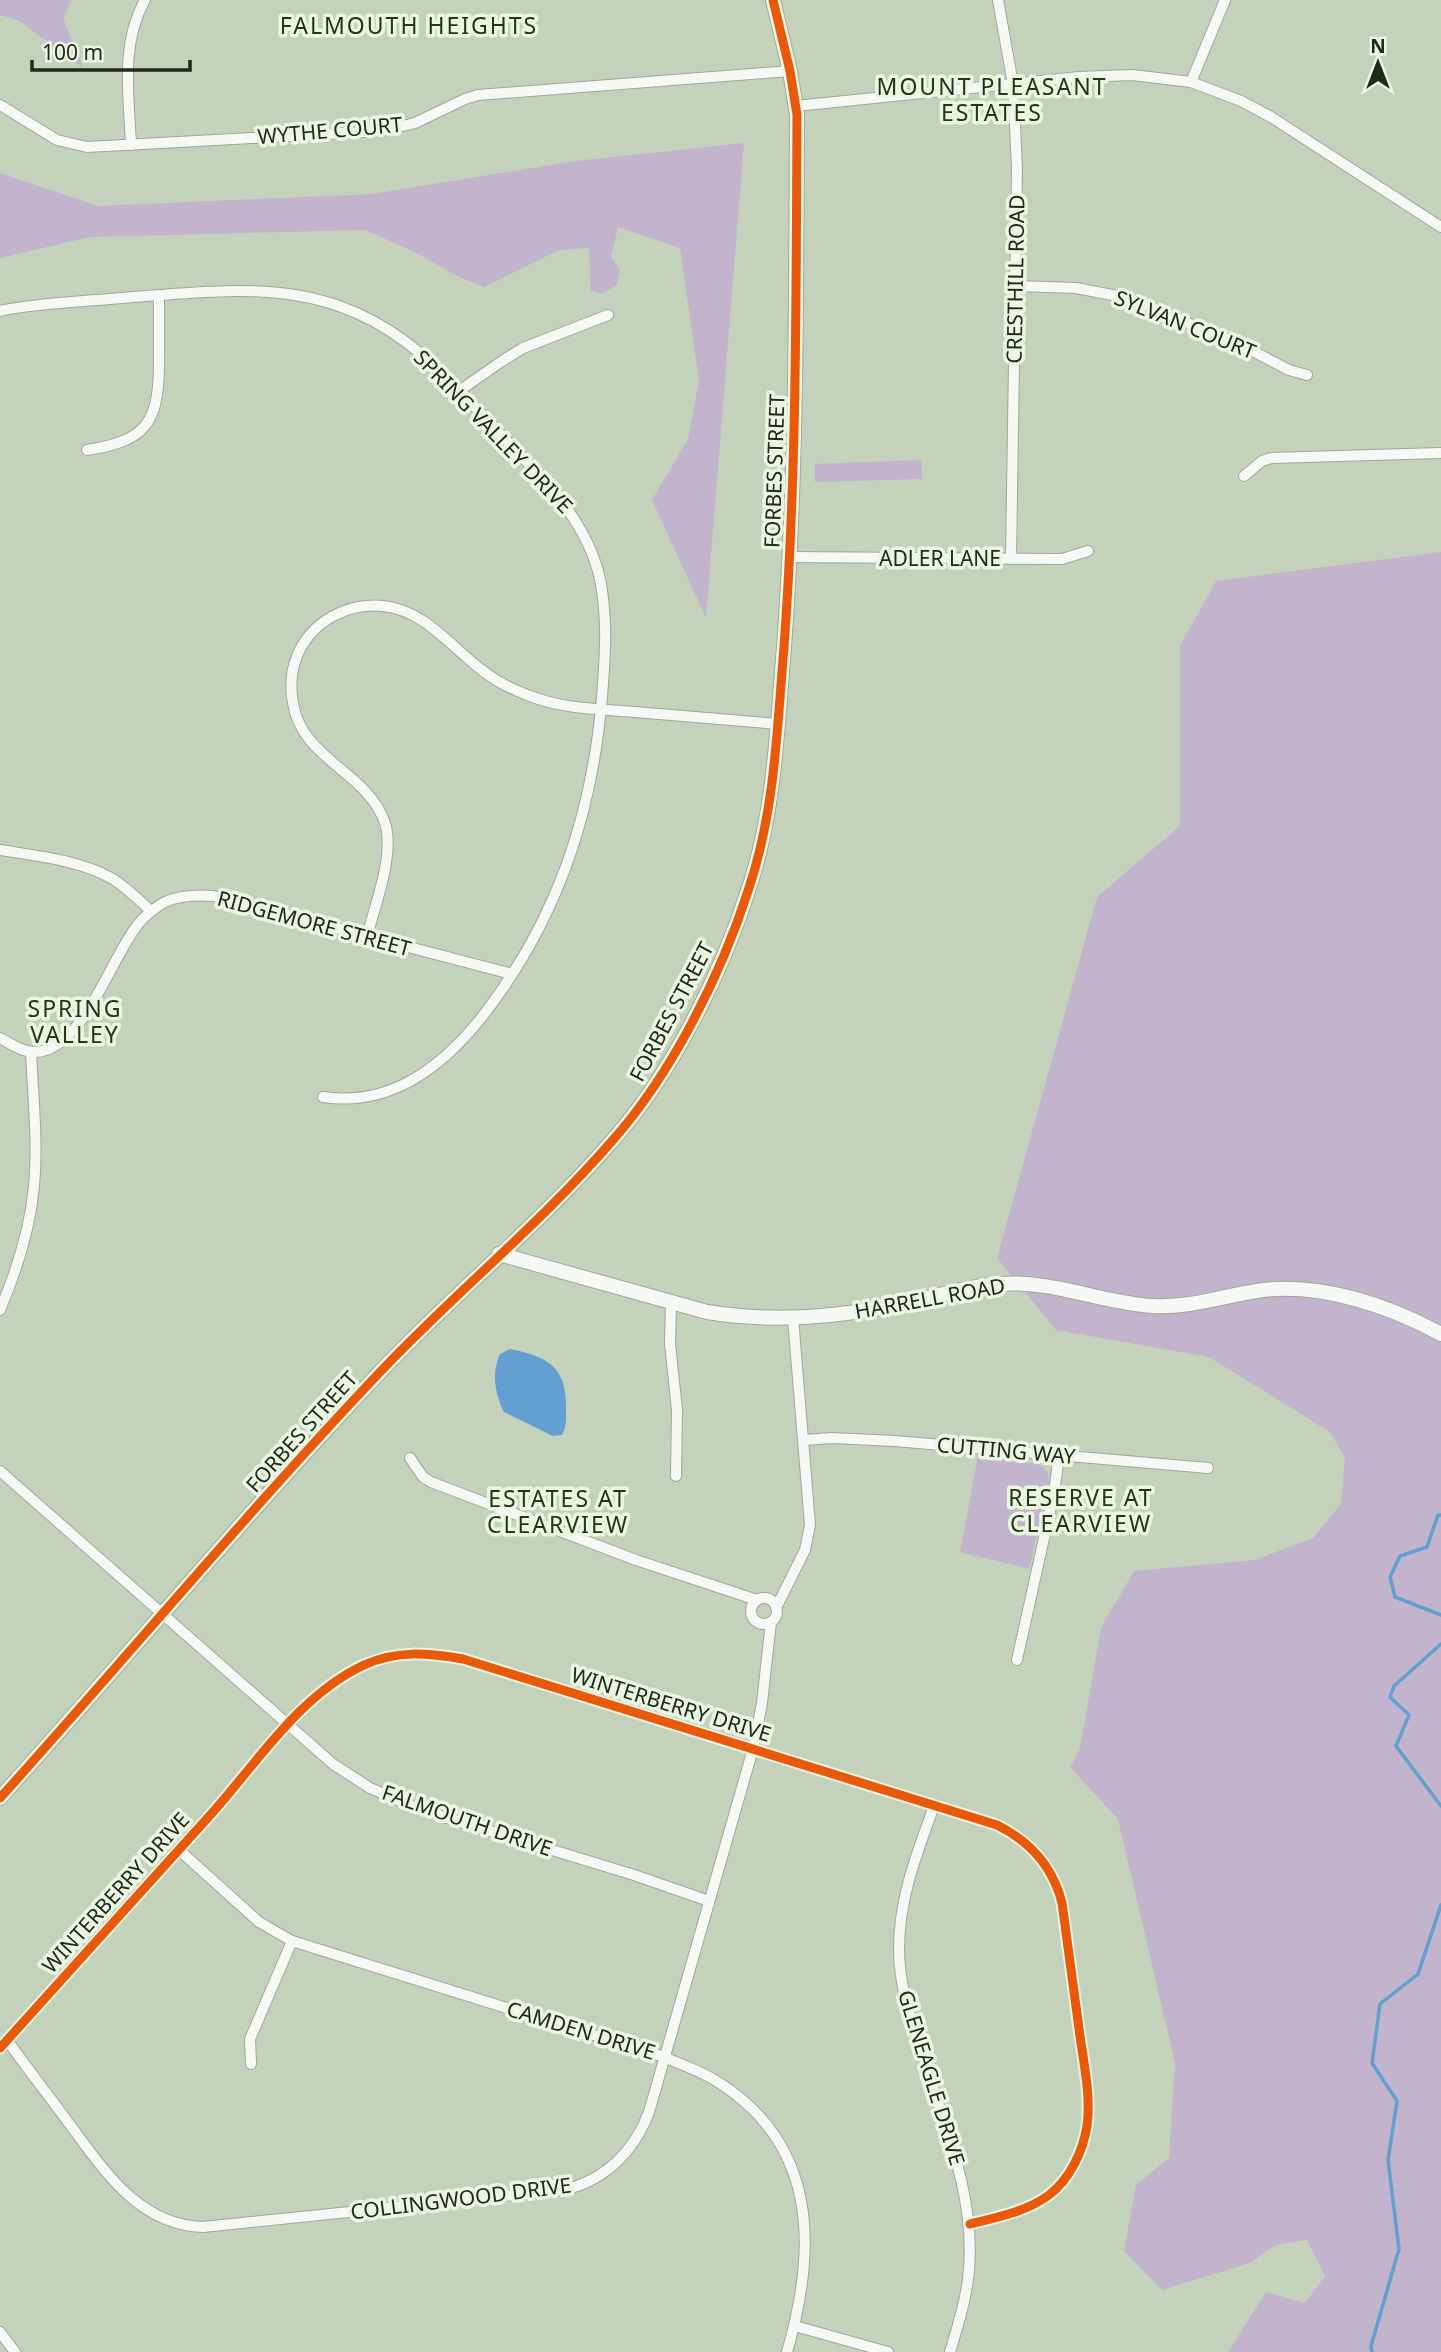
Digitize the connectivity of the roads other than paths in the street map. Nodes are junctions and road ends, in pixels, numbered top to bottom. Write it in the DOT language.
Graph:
graph roads {
  1 [pos="145,0"];
  2 [pos="773,0"];
  3 [pos="998,0"];
  4 [pos="1225,0"];
  5 [pos="790,71"];
  6 [pos="1191,82"];
  7 [pos="1013,84"];
  8 [pos="0,104"];
  9 [pos="796,106"];
  10 [pos="131,145"];
  11 [pos="1441,227"];
  12 [pos="1016,286"];
  13 [pos="159,295"];
  14 [pos="0,311"];
  15 [pos="608,315"];
  16 [pos="1307,375"];
  17 [pos="459,391"];
  18 [pos="87,450"];
  19 [pos="1441,453"];
  20 [pos="1244,476"];
  21 [pos="1088,551"];
  22 [pos="790,557"];
  23 [pos="1011,559"];
  24 [pos="601,709"];
  25 [pos="778,724"];
  26 [pos="0,850"];
  27 [pos="151,911"];
  28 [pos="367,937"];
  29 [pos="512,974"];
  30 [pos="0,1038"];
  31 [pos="31,1052"];
  32 [pos="323,1097"];
  33 [pos="499,1254"];
  34 [pos="671,1302"];
  35 [pos="0,1310"];
  36 [pos="793,1318"];
  37 [pos="1441,1334"];
  38 [pos="804,1440"];
  39 [pos="1059,1455"];
  40 [pos="410,1458"];
  41 [pos="1208,1468"];
  42 [pos="0,1471"];
  43 [pos="676,1476"];
  44 [pos="763,1604"];
  45 [pos="164,1614"];
  46 [pos="765,1623"];
  47 [pos="1017,1660"];
  48 [pos="288,1725"];
  49 [pos="753,1749"];
  50 [pos="0,1798"];
  51 [pos="934,1806"];
  52 [pos="178,1849"];
  53 [pos="709,1902"];
  54 [pos="292,1941"];
  55 [pos="3,2044"];
  56 [pos="664,2057"];
  57 [pos="251,2064"];
  58 [pos="970,2224"];
  59 [pos="795,2326"];
  60 [pos="0,2332"];
  61 [pos="15,2352"];
  62 [pos="787,2352"];
  63 [pos="888,2352"];
  64 [pos="950,2352"];
  1 -- 10 [label="street"];
  2 -- 5 [label="street, FORBES STREET"];
  3 -- 7 [label="street, CRESTHILL ROAD"];
  4 -- 6 [label="street"];
  5 -- 9 [label="street, FORBES STREET"];
  5 -- 10 [label="street, WYTHE COURT"];
  6 -- 7 [label="street"];
  6 -- 11 [label="street"];
  7 -- 9 [label="street"];
  7 -- 12 [label="street, CRESTHILL ROAD"];
  8 -- 10 [label="street, WYTHE COURT"];
  9 -- 22 [label="street, FORBES STREET"];
  12 -- 16 [label="street, SYLVAN COURT"];
  12 -- 23 [label="street, CRESTHILL ROAD"];
  13 -- 14 [label="street, SPRING VALLEY DRIVE"];
  13 -- 17 [label="street, SPRING VALLEY DRIVE"];
  13 -- 18 [label="street"];
  15 -- 17 [label="street"];
  17 -- 24 [label="street, SPRING VALLEY DRIVE"];
  19 -- 20 [label="street"];
  21 -- 23 [label="street, ADLER LANE"];
  22 -- 23 [label="street, ADLER LANE"];
  22 -- 25 [label="street, FORBES STREET"];
  24 -- 25 [label="street"];
  24 -- 28 [label="street"];
  24 -- 29 [label="street, SPRING VALLEY DRIVE"];
  25 -- 33 [label="street, FORBES STREET"];
  26 -- 27 [label="street"];
  27 -- 28 [label="street, RIDGEMORE STREET"];
  27 -- 31 [label="street, RIDGEMORE STREET"];
  28 -- 29 [label="street, RIDGEMORE STREET"];
  29 -- 32 [label="street, SPRING VALLEY DRIVE"];
  30 -- 31 [label="street"];
  31 -- 35 [label="street"];
  33 -- 34 [label="street, HARRELL ROAD"];
  33 -- 45 [label="street, FORBES STREET"];
  34 -- 36 [label="street, HARRELL ROAD"];
  34 -- 43 [label="street"];
  36 -- 37 [label="street, HARRELL ROAD"];
  36 -- 38 [label="street"];
  38 -- 39 [label="street, CUTTING WAY"];
  38 -- 44 [label="street"];
  39 -- 41 [label="street, CUTTING WAY"];
  39 -- 47 [label="street"];
  40 -- 44 [label="street"];
  42 -- 45 [label="street, FALMOUTH DRIVE"];
  44 -- 46 [label="street, COLLINGWOOD DRIVE"];
  44 -- 46 [label="street"];
  45 -- 48 [label="street, FALMOUTH DRIVE"];
  45 -- 50 [label="street, FORBES STREET"];
  46 -- 49 [label="street, COLLINGWOOD DRIVE"];
  48 -- 49 [label="street, WINTERBERRY DRIVE"];
  48 -- 52 [label="street, WINTERBERRY DRIVE"];
  48 -- 53 [label="street, FALMOUTH DRIVE"];
  49 -- 51 [label="street, WINTERBERRY DRIVE"];
  49 -- 53 [label="street, COLLINGWOOD DRIVE"];
  51 -- 58 [label="street, GLENEAGLE DRIVE"];
  51 -- 58 [label="street, WINTERBERRY DRIVE"];
  52 -- 54 [label="street, CAMDEN DRIVE"];
  52 -- 55 [label="street, WINTERBERRY DRIVE"];
  53 -- 56 [label="street, COLLINGWOOD DRIVE"];
  54 -- 56 [label="street, CAMDEN DRIVE"];
  54 -- 57 [label="street"];
  55 -- 56 [label="street, COLLINGWOOD DRIVE"];
  56 -- 59 [label="street, CAMDEN DRIVE"];
  58 -- 64 [label="street, GLENEAGLE DRIVE"];
  59 -- 62 [label="street, CAMDEN DRIVE"];
  59 -- 63 [label="street"];
  60 -- 61 [label="street"];
}
